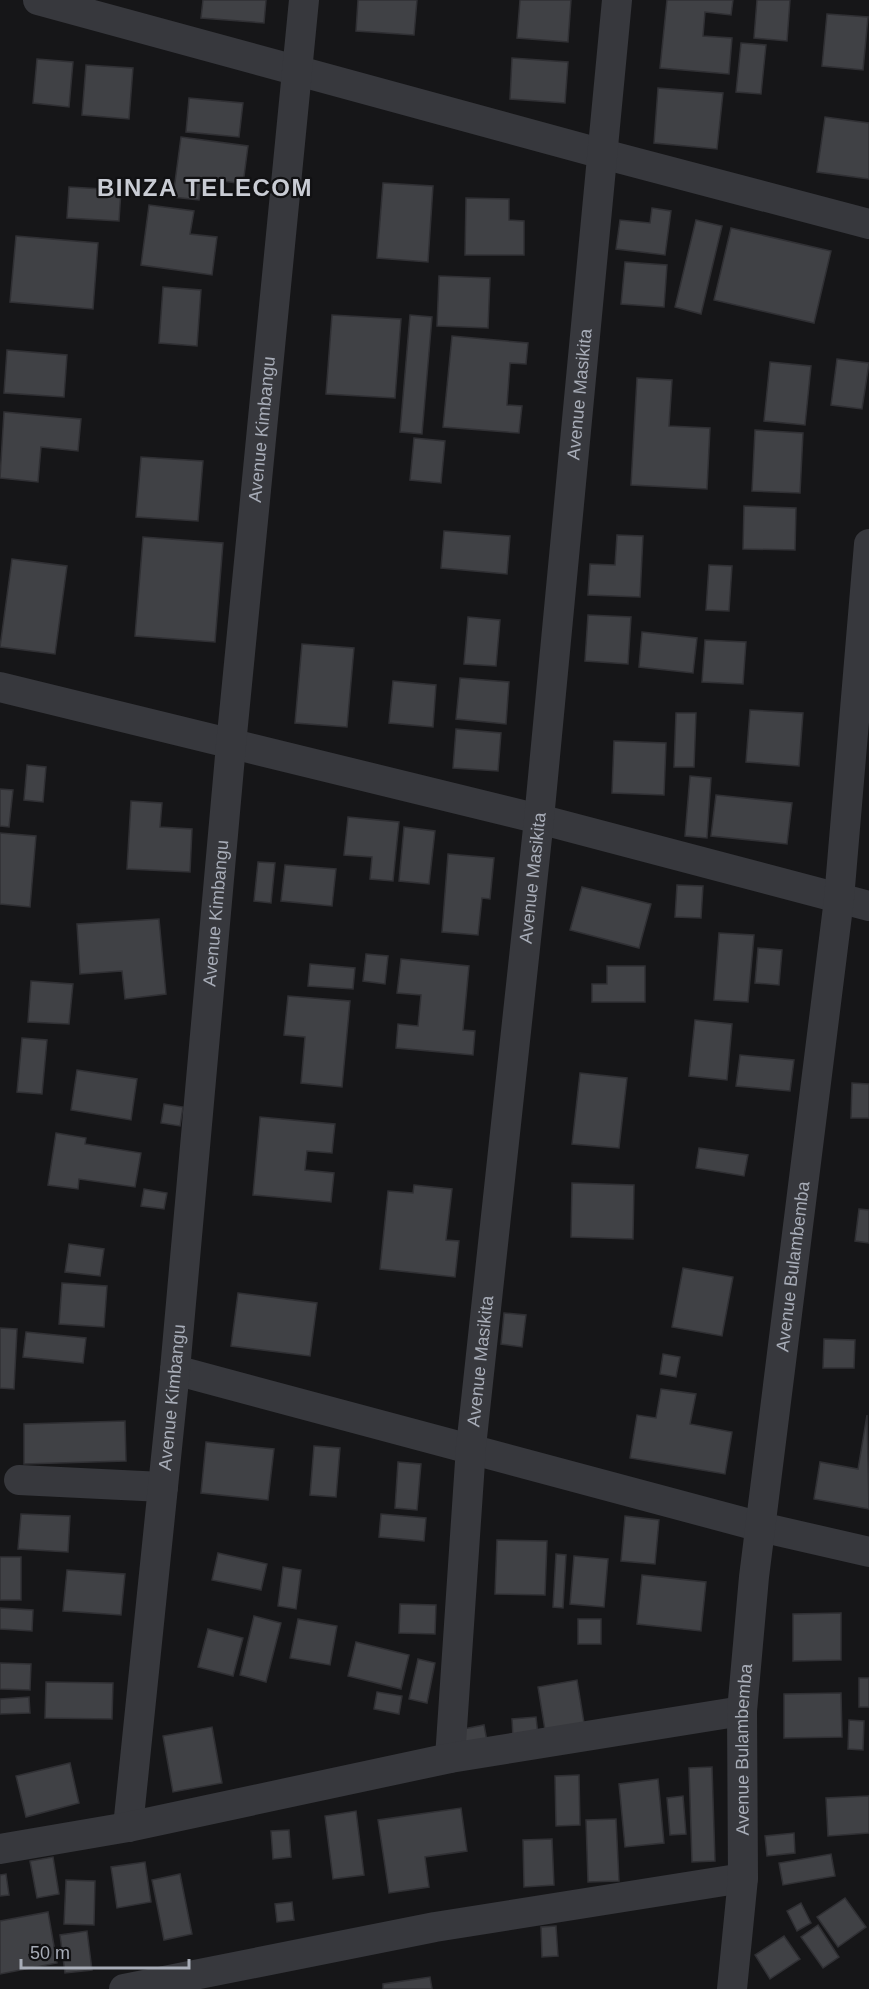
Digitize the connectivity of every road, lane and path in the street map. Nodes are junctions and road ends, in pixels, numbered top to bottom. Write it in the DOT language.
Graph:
graph roads {
  1 [pos="38,0"];
  2 [pos="304,0"];
  3 [pos="617,0"];
  4 [pos="297,71"];
  5 [pos="603,154"];
  6 [pos="869,224"];
  7 [pos="869,544"];
  8 [pos="0,687"];
  9 [pos="231,745"];
  10 [pos="539,819"];
  11 [pos="839,899"];
  12 [pos="869,906"];
  13 [pos="175,1370"];
  14 [pos="471,1447"];
  15 [pos="19,1480"];
  16 [pos="163,1487"];
  17 [pos="761,1527"];
  18 [pos="869,1552"];
  19 [pos="742,1711"];
  20 [pos="450,1758"];
  21 [pos="128,1827"];
  22 [pos="0,1850"];
  23 [pos="743,1878"];
  24 [pos="124,1989"];
  25 [pos="732,1989"];
  1 -- 4 [label="street"];
  2 -- 4 [label="street, Avenue Kimbangu"];
  3 -- 5 [label="street, Avenue Masikita"];
  4 -- 5 [label="street"];
  4 -- 9 [label="street, Avenue Kimbangu"];
  5 -- 6 [label="street"];
  5 -- 10 [label="street, Avenue Masikita"];
  7 -- 11 [label="street, Avenue Bulambemba"];
  8 -- 9 [label="street"];
  9 -- 10 [label="street"];
  9 -- 13 [label="street, Avenue Kimbangu"];
  10 -- 11 [label="street"];
  10 -- 14 [label="street, Avenue Masikita"];
  11 -- 12 [label="street"];
  11 -- 17 [label="street, Avenue Bulambemba"];
  13 -- 14 [label="street"];
  13 -- 16 [label="street, Avenue Kimbangu"];
  14 -- 17 [label="street"];
  14 -- 20 [label="street, Avenue Masikita"];
  15 -- 16 [label="street"];
  16 -- 21 [label="street, Avenue Kimbangu"];
  17 -- 18 [label="street"];
  17 -- 19 [label="street, Avenue Bulambemba"];
  19 -- 20 [label="street"];
  19 -- 23 [label="street, Avenue Bulambemba"];
  20 -- 21 [label="street"];
  21 -- 22 [label="street"];
  23 -- 24 [label="street"];
  23 -- 25 [label="street, Avenue Bulambemba"];
}
